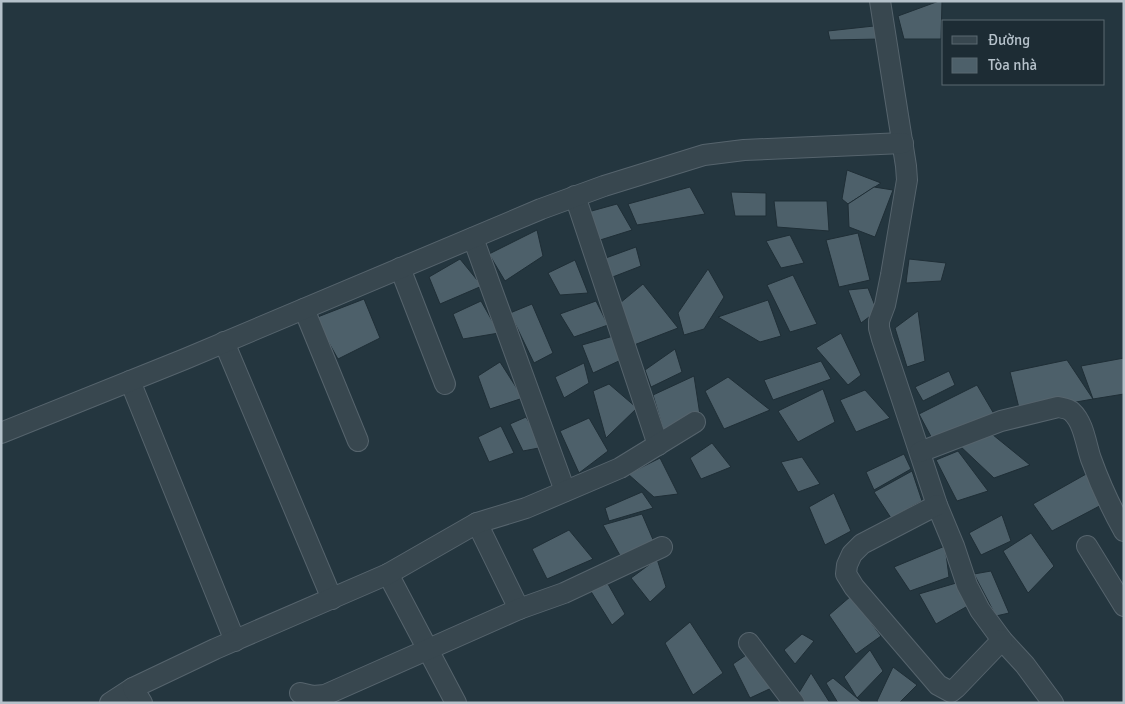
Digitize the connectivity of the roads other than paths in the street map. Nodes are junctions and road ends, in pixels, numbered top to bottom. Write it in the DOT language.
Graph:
graph roads {
  1 [pos="880,1"];
  2 [pos="903,143"];
  3 [pos="575,196"];
  4 [pos="473,238"];
  5 [pos="400,268"];
  6 [pos="304,309"];
  7 [pos="224,342"];
  8 [pos="130,381"];
  9 [pos="445,384"];
  10 [pos="695,422"];
  11 [pos="1,433"];
  12 [pos="358,441"];
  13 [pos="658,445"];
  14 [pos="920,452"];
  15 [pos="565,491"];
  16 [pos="937,506"];
  17 [pos="477,523"];
  18 [pos="1124,531"];
  19 [pos="1087,546"];
  20 [pos="662,547"];
  21 [pos="388,574"];
  22 [pos="332,599"];
  23 [pos="1124,606"];
  24 [pos="519,609"];
  25 [pos="1002,640"];
  26 [pos="235,641"];
  27 [pos="749,643"];
  28 [pos="428,649"];
  29 [pos="300,693"];
  30 [pos="137,696"];
  31 [pos="110,703"];
  32 [pos="456,703"];
  33 [pos="794,703"];
  34 [pos="1054,703"];
  1 -- 2 [label="street"];
  2 -- 3 [label="street"];
  2 -- 14 [label="street"];
  3 -- 4 [label="street"];
  3 -- 13 [label="street"];
  4 -- 5 [label="street"];
  4 -- 15 [label="street"];
  5 -- 6 [label="street"];
  5 -- 9 [label="street"];
  6 -- 7 [label="street"];
  6 -- 12 [label="street"];
  7 -- 8 [label="street"];
  7 -- 22 [label="street"];
  8 -- 11 [label="street"];
  8 -- 26 [label="street"];
  10 -- 13 [label="street"];
  13 -- 15 [label="street"];
  14 -- 16 [label="street"];
  14 -- 18 [label="street"];
  15 -- 17 [label="street"];
  16 -- 25 [label="street"];
  16 -- 25 [label="street"];
  17 -- 21 [label="street"];
  17 -- 24 [label="street"];
  19 -- 23 [label="street"];
  20 -- 24 [label="street"];
  21 -- 22 [label="street"];
  21 -- 28 [label="street"];
  22 -- 26 [label="street"];
  24 -- 28 [label="street"];
  25 -- 34 [label="street"];
  26 -- 30 [label="street"];
  27 -- 33 [label="street"];
  28 -- 29 [label="street"];
  28 -- 32 [label="street"];
  30 -- 31 [label="street"];
}
